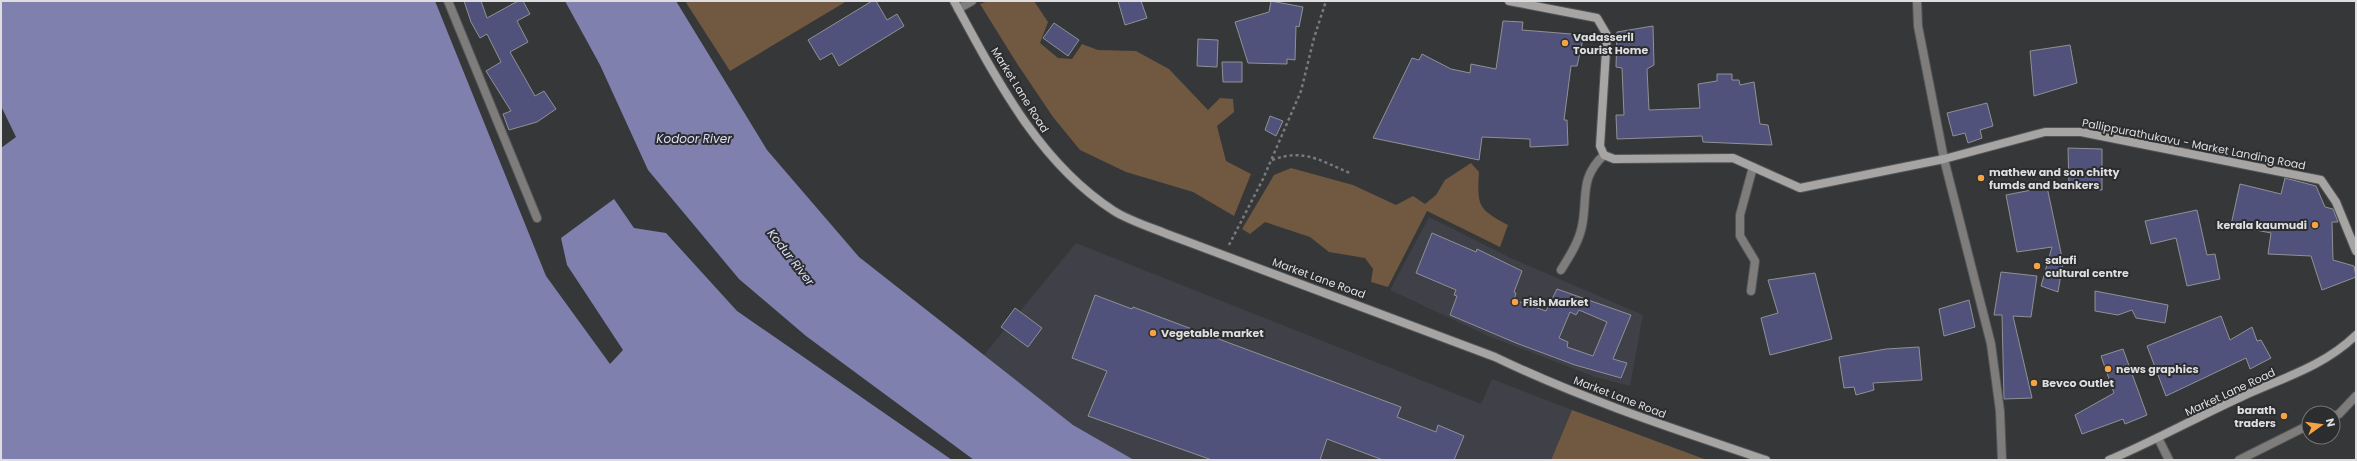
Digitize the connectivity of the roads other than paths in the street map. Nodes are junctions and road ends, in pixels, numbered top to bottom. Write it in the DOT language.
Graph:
graph roads {
  1 [pos="448,1"];
  2 [pos="954,1"];
  3 [pos="972,1"];
  4 [pos="1509,1"];
  5 [pos="1917,1"];
  6 [pos="958,9"];
  7 [pos="1604,155"];
  8 [pos="1944,159"];
  9 [pos="1753,167"];
  10 [pos="537,218"];
  11 [pos="2356,251"];
  12 [pos="1561,270"];
  13 [pos="1751,291"];
  14 [pos="2356,336"];
  15 [pos="2356,396"];
  16 [pos="2341,412"];
  17 [pos="2301,429"];
  18 [pos="2158,438"];
  19 [pos="1766,460"];
  20 [pos="2002,460"];
  21 [pos="2109,460"];
  22 [pos="2169,460"];
  23 [pos="2239,460"];
  1 -- 10 [label="street"];
  2 -- 6 [label="main road, Market Lane Road"];
  3 -- 6 [label="street"];
  4 -- 7 [label="main road"];
  5 -- 8 [label="street"];
  6 -- 19 [label="main road, Market Lane Road"];
  7 -- 9 [label="main road, Pallippurathukavu - Market Landing Road"];
  7 -- 12 [label="street"];
  8 -- 9 [label="main road, Pallippurathukavu - Market Landing Road"];
  8 -- 11 [label="main road, Pallippurathukavu - Market Landing Road"];
  8 -- 20 [label="street"];
  9 -- 13 [label="street"];
  14 -- 18 [label="main road, Market Lane Road"];
  15 -- 16 [label="street"];
  17 -- 23 [label="street"];
  18 -- 21 [label="main road, Market Lane Road"];
  18 -- 22 [label="street"];
}
